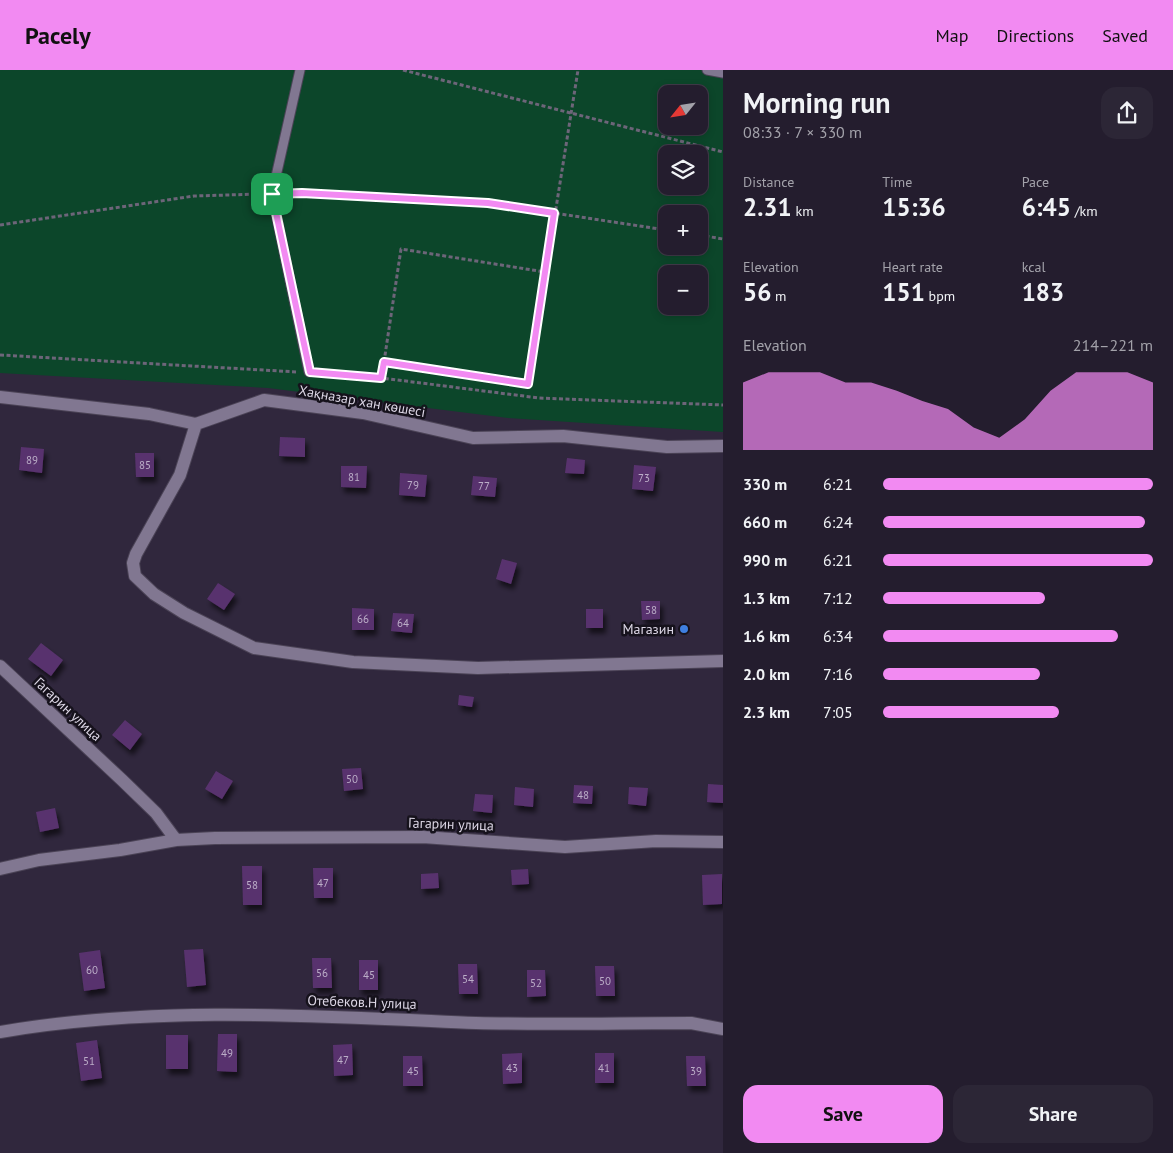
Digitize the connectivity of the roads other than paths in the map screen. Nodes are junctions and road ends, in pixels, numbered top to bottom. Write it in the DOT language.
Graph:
graph roads {
  1 [pos="300,70"];
  2 [pos="707,70"];
  3 [pos="723,73"];
  4 [pos="310,372"];
  5 [pos="0,397"];
  6 [pos="196,424"];
  7 [pos="723,446"];
  8 [pos="723,661"];
  9 [pos="0,666"];
  10 [pos="176,840"];
  11 [pos="723,842"];
  12 [pos="0,868"];
  13 [pos="723,1029"];
  14 [pos="0,1032"];
  1 -- 4 [label="lane"];
  2 -- 3 [label="lane"];
  5 -- 6 [label="street"];
  6 -- 7 [label="street, Хақназар хан көшесі"];
  6 -- 8 [label="street"];
  9 -- 10 [label="street, Гагарин улица"];
  10 -- 11 [label="street, Гагарин улица"];
  10 -- 12 [label="street, Гагарин улица"];
  13 -- 14 [label="street, Отебеков.Н улица"];
}
